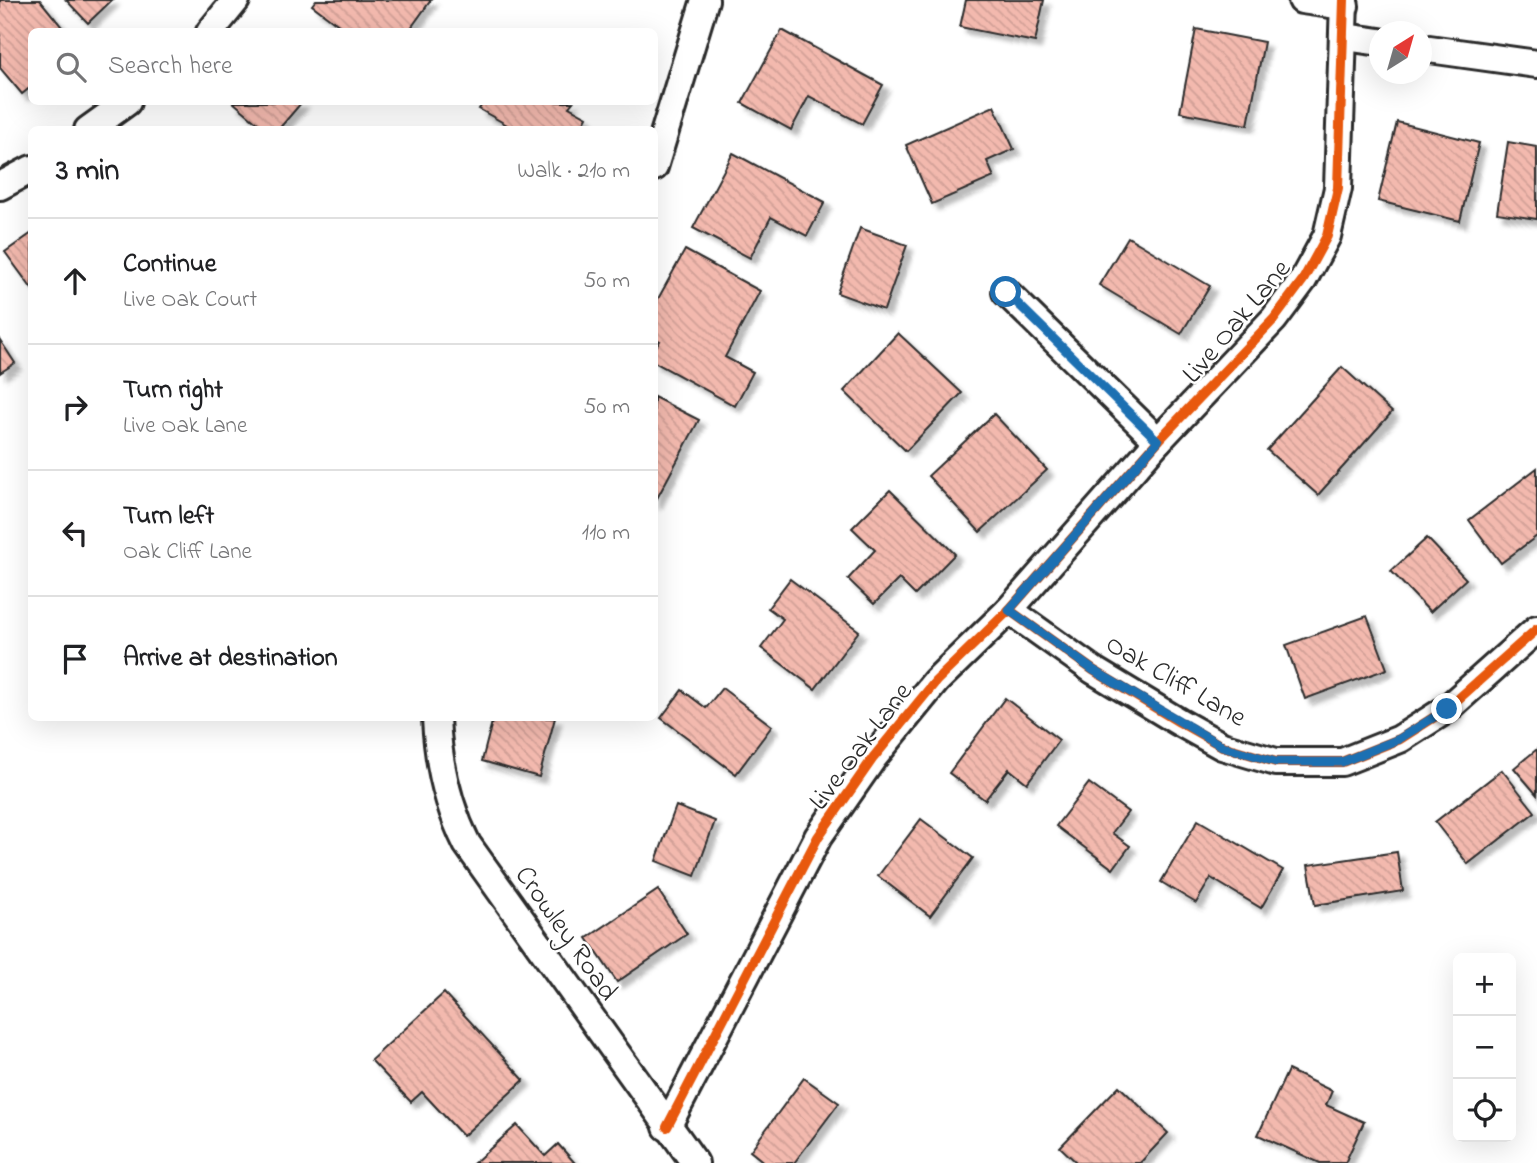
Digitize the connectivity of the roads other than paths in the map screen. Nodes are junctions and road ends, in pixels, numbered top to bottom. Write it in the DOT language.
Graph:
graph roads {
  1 [pos="236,0"];
  2 [pos="705,0"];
  3 [pos="1302,0"];
  4 [pos="1344,3"];
  5 [pos="213,28"];
  6 [pos="1345,37"];
  7 [pos="1369,40"];
  8 [pos="1432,49"];
  9 [pos="1537,64"];
  10 [pos="123,105"];
  11 [pos="94,126"];
  12 [pos="658,154"];
  13 [pos="28,171"];
  14 [pos="0,186"];
  15 [pos="1006,292"];
  16 [pos="1158,441"];
  17 [pos="1009,610"];
  18 [pos="1537,629"];
  19 [pos="436,721"];
  20 [pos="667,1127"];
  21 [pos="695,1163"];
  1 -- 5 [label="street"];
  2 -- 12 [label="street"];
  3 -- 4 [label="street, Live Oak Lane"];
  4 -- 6 [label="street, Live Oak Lane"];
  6 -- 7 [label="street"];
  6 -- 16 [label="street, Live Oak Lane"];
  8 -- 9 [label="street"];
  10 -- 11 [label="street"];
  13 -- 14 [label="street"];
  15 -- 16 [label="street"];
  16 -- 17 [label="street, Live Oak Lane"];
  17 -- 18 [label="street, Oak Cliff Lane"];
  17 -- 20 [label="street, Live Oak Lane"];
  19 -- 20 [label="street, Crowley Road"];
  20 -- 21 [label="street, Crowley Road"];
}
